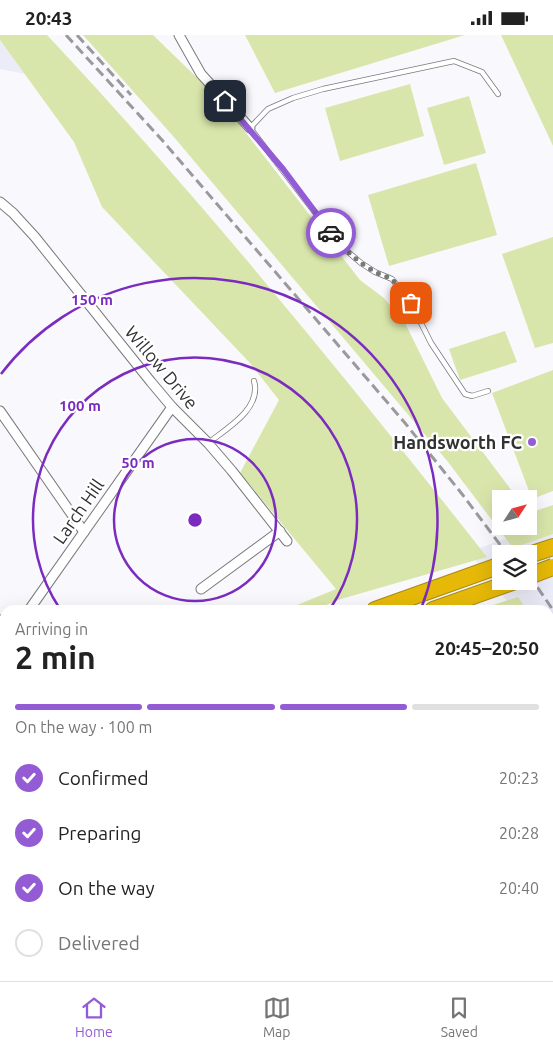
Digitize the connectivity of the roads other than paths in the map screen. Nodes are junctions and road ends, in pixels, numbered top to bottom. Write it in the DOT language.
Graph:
graph roads {
  1 [pos="179,35"];
  2 [pos="498,93"];
  3 [pos="250,128"];
  4 [pos="0,202"];
  5 [pos="254,381"];
  6 [pos="488,391"];
  7 [pos="172,407"];
  8 [pos="0,411"];
  9 [pos="208,443"];
  10 [pos="280,531"];
  11 [pos="84,532"];
  12 [pos="287,541"];
  13 [pos="553,547"];
  14 [pos="537,552"];
  15 [pos="553,567"];
  16 [pos="492,568"];
  17 [pos="537,573"];
  18 [pos="201,589"];
  19 [pos="492,589"];
  20 [pos="33,605"];
  21 [pos="390,605"];
  22 [pos="447,605"];
  1 -- 3 [label="street"];
  2 -- 3 [label="lane"];
  3 -- 6 [label="lane"];
  4 -- 7 [label="street, Willow Drive"];
  5 -- 9 [label="lane"];
  7 -- 9 [label="street, Willow Drive"];
  7 -- 11 [label="street, Larch Hill"];
  8 -- 11 [label="street"];
  9 -- 10 [label="street, Willow Drive"];
  10 -- 12 [label="street, Willow Drive"];
  10 -- 18 [label="street"];
  11 -- 20 [label="street, Larch Hill"];
  13 -- 14 [label="highway"];
  15 -- 17 [label="highway, bridge"];
  16 -- 21 [label="highway"];
  19 -- 22 [label="highway"];
}
